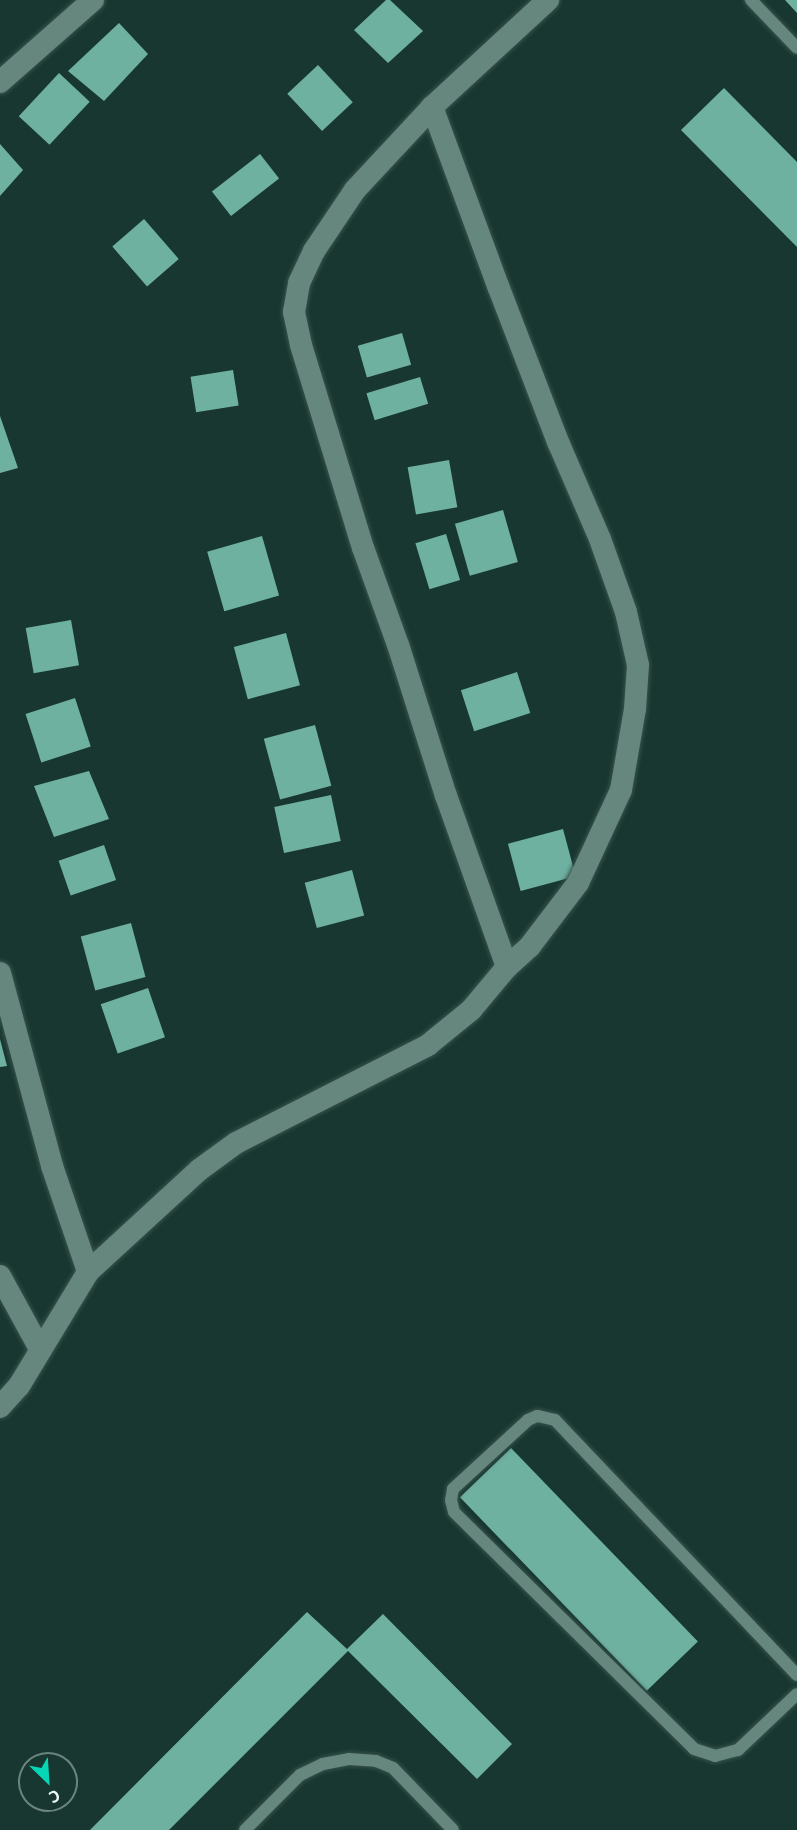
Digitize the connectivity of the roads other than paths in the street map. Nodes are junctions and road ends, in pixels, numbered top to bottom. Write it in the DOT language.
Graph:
graph roads {
  1 [pos="93,0"];
  2 [pos="548,0"];
  3 [pos="751,0"];
  4 [pos="797,48"];
  5 [pos="0,82"];
  6 [pos="432,107"];
  7 [pos="507,967"];
  8 [pos="0,973"];
  9 [pos="88,1272"];
  10 [pos="0,1276"];
  11 [pos="40,1349"];
  12 [pos="0,1407"];
  13 [pos="797,1675"];
  14 [pos="797,1694"];
  15 [pos="245,1830"];
  16 [pos="453,1830"];
  1 -- 5 [label="street"];
  2 -- 6 [label="street"];
  3 -- 4 [label="lane"];
  6 -- 7 [label="street"];
  6 -- 7 [label="street"];
  7 -- 9 [label="street"];
  8 -- 9 [label="street"];
  9 -- 11 [label="street"];
  10 -- 11 [label="street"];
  11 -- 12 [label="street"];
  13 -- 14 [label="lane"];
  15 -- 16 [label="lane"];
}
